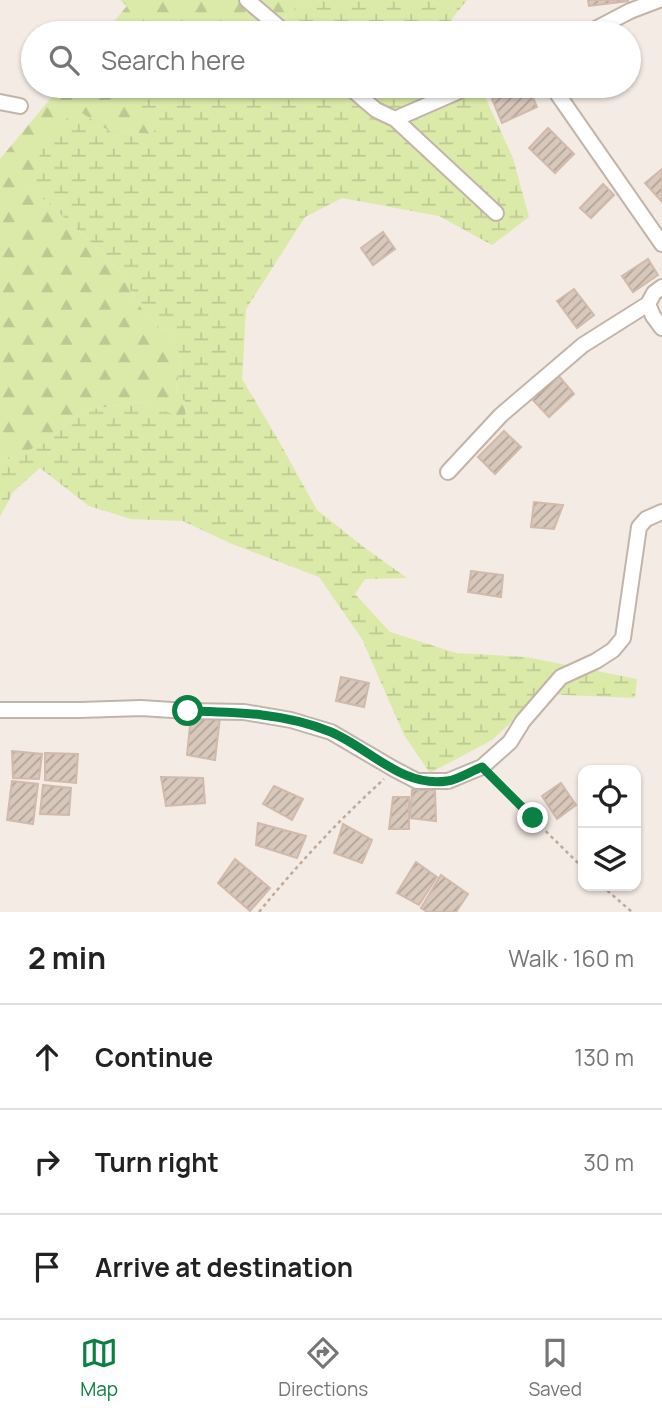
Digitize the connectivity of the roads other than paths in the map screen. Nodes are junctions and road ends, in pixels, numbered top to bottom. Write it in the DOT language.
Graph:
graph roads {
  1 [pos="247,0"];
  2 [pos="659,0"];
  3 [pos="272,21"];
  4 [pos="611,21"];
  5 [pos="362,98"];
  6 [pos="443,98"];
  7 [pos="560,98"];
  8 [pos="0,102"];
  9 [pos="20,106"];
  10 [pos="395,119"];
  11 [pos="496,212"];
  12 [pos="662,244"];
  13 [pos="662,287"];
  14 [pos="648,304"];
  15 [pos="662,328"];
  16 [pos="448,472"];
  17 [pos="662,512"];
  18 [pos="0,710"];
  1 -- 3 [label="street"];
  2 -- 4 [label="street"];
  5 -- 10 [label="street"];
  6 -- 10 [label="street"];
  7 -- 12 [label="street"];
  8 -- 9 [label="street"];
  10 -- 11 [label="street"];
  13 -- 14 [label="street"];
  14 -- 15 [label="street"];
  14 -- 16 [label="street"];
  17 -- 18 [label="street"];
}
